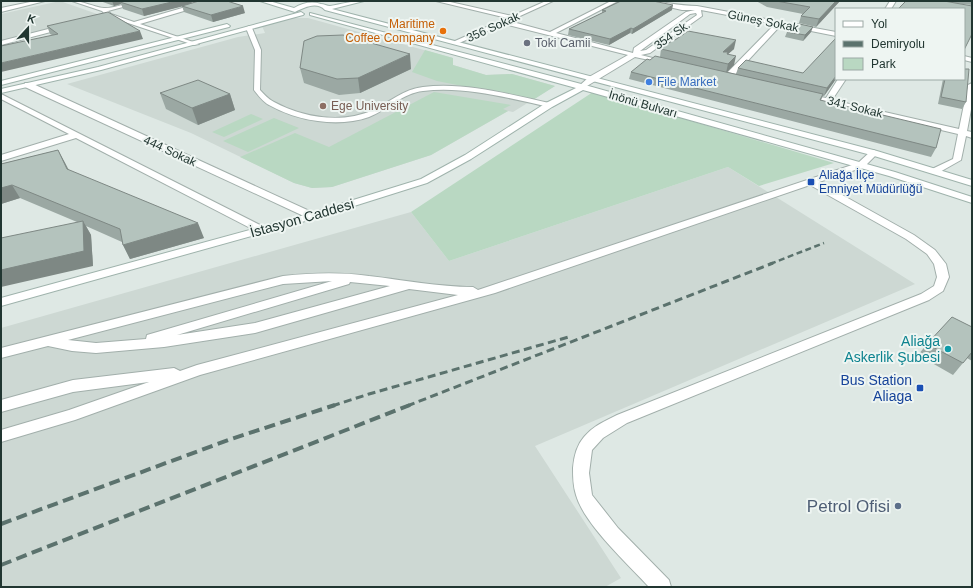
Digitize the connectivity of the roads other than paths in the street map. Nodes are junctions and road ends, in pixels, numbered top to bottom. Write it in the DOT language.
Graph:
graph roads {
  1 [pos="42,1"];
  2 [pos="77,1"];
  3 [pos="142,1"];
  4 [pos="192,1"];
  5 [pos="263,1"];
  6 [pos="303,1"];
  7 [pos="341,1"];
  8 [pos="361,1"];
  9 [pos="439,1"];
  10 [pos="550,1"];
  11 [pos="615,1"];
  12 [pos="646,1"];
  13 [pos="665,1"];
  14 [pos="703,5"];
  15 [pos="323,6"];
  16 [pos="689,7"];
  17 [pos="697,9"];
  18 [pos="1,10"];
  19 [pos="104,10"];
  20 [pos="295,10"];
  21 [pos="301,14"];
  22 [pos="312,14"];
  23 [pos="109,15"];
  24 [pos="102,17"];
  25 [pos="514,18"];
  26 [pos="504,22"];
  27 [pos="134,24"];
  28 [pos="779,24"];
  29 [pos="71,25"];
  30 [pos="232,25"];
  31 [pos="248,25"];
  32 [pos="550,34"];
  33 [pos="835,34"];
  34 [pos="181,38"];
  35 [pos="457,42"];
  36 [pos="1,43"];
  37 [pos="196,44"];
  38 [pos="635,54"];
  39 [pos="675,65"];
  40 [pos="727,78"];
  41 [pos="592,79"];
  42 [pos="841,80"];
  43 [pos="1,83"];
  44 [pos="28,85"];
  45 [pos="972,85"];
  46 [pos="582,87"];
  47 [pos="1,91"];
  48 [pos="797,94"];
  49 [pos="1,96"];
  50 [pos="828,101"];
  51 [pos="549,105"];
  52 [pos="968,134"];
  53 [pos="76,135"];
  54 [pos="874,153"];
  55 [pos="1,158"];
  56 [pos="862,165"];
  57 [pos="935,170"];
  58 [pos="811,182"];
  59 [pos="972,183"];
  60 [pos="972,200"];
  61 [pos="312,216"];
  62 [pos="262,230"];
  63 [pos="354,278"];
  64 [pos="410,285"];
  65 [pos="490,290"];
  66 [pos="1,302"];
  67 [pos="48,341"];
  68 [pos="120,347"];
  69 [pos="1,354"];
  70 [pos="197,370"];
  71 [pos="1,406"];
  72 [pos="1,436"];
  73 [pos="662,587"];
  1 -- 18 [label="street"];
  2 -- 19 [label="street"];
  3 -- 19 [label="street"];
  4 -- 27 [label="street"];
  5 -- 20 [label="street"];
  6 -- 15 [label="street, İnönü Bulvarı"];
  7 -- 15 [label="street"];
  8 -- 15 [label="street"];
  9 -- 25 [label="street"];
  10 -- 25 [label="street, 356 Sokak"];
  11 -- 32 [label="street"];
  12 -- 16 [label="street, Güneş Sokak"];
  13 -- 16 [label="street, Güneş Sokak"];
  14 -- 17 [label="street, 354 Sk."];
  15 -- 20 [label="street"];
  15 -- 22 [label="street"];
  15 -- 35 [label="street, İnönü Bulvarı"];
  16 -- 17 [label="street, Güneş Sokak"];
  17 -- 28 [label="street, Güneş Sokak"];
  17 -- 38 [label="street, 354 Sk."];
  17 -- 38 [label="street, 354 Sk."];
  19 -- 23 [label="street"];
  20 -- 21 [label="street"];
  20 -- 31 [label="street"];
  21 -- 22 [label="street"];
  21 -- 31 [label="street"];
  22 -- 46 [label="street, İnönü Bulvarı"];
  23 -- 24 [label="street"];
  23 -- 27 [label="street"];
  25 -- 26 [label="street, 356 Sokak"];
  26 -- 32 [label="street"];
  26 -- 35 [label="street, 356 Sokak"];
  27 -- 34 [label="street"];
  28 -- 33 [label="street, Güneş Sokak"];
  28 -- 40 [label="street"];
  29 -- 36 [label="street"];
  30 -- 34 [label="street"];
  31 -- 37 [label="street"];
  31 -- 51 [label="lane"];
  32 -- 38 [label="street"];
  34 -- 37 [label="street"];
  34 -- 43 [label="street"];
  35 -- 41 [label="street, İnönü Bulvarı"];
  37 -- 44 [label="street"];
  38 -- 39 [label="street"];
  38 -- 41 [label="street, 354 Sk."];
  41 -- 46 [label="street, 354 Sk."];
  41 -- 54 [label="street, İnönü Bulvarı"];
  42 -- 50 [label="street"];
  44 -- 47 [label="street"];
  44 -- 61 [label="street, 444 Sokak"];
  45 -- 52 [label="street"];
  46 -- 51 [label="street, İstasyon Caddesi"];
  46 -- 56 [label="street, İnönü Bulvarı"];
  48 -- 50 [label="street, 341 Sokak"];
  49 -- 53 [label="street, 444 Sokak"];
  50 -- 52 [label="street, 341 Sokak"];
  51 -- 61 [label="street, İstasyon Caddesi"];
  52 -- 57 [label="street"];
  53 -- 55 [label="street"];
  53 -- 62 [label="street, 444 Sokak"];
  54 -- 56 [label="street"];
  54 -- 57 [label="street, İnönü Bulvarı"];
  56 -- 58 [label="street"];
  56 -- 60 [label="street, İnönü Bulvarı"];
  57 -- 59 [label="street, İnönü Bulvarı"];
  58 -- 65 [label="street"];
  58 -- 73 [label="street"];
  61 -- 62 [label="street, İstasyon Caddesi"];
  62 -- 66 [label="street, İstasyon Caddesi"];
  63 -- 64 [label="street"];
  63 -- 67 [label="street"];
  63 -- 68 [label="street"];
  64 -- 65 [label="street"];
  64 -- 68 [label="street"];
  65 -- 70 [label="street"];
  67 -- 68 [label="street"];
  67 -- 69 [label="street"];
  70 -- 71 [label="street"];
  70 -- 72 [label="street"];
}
